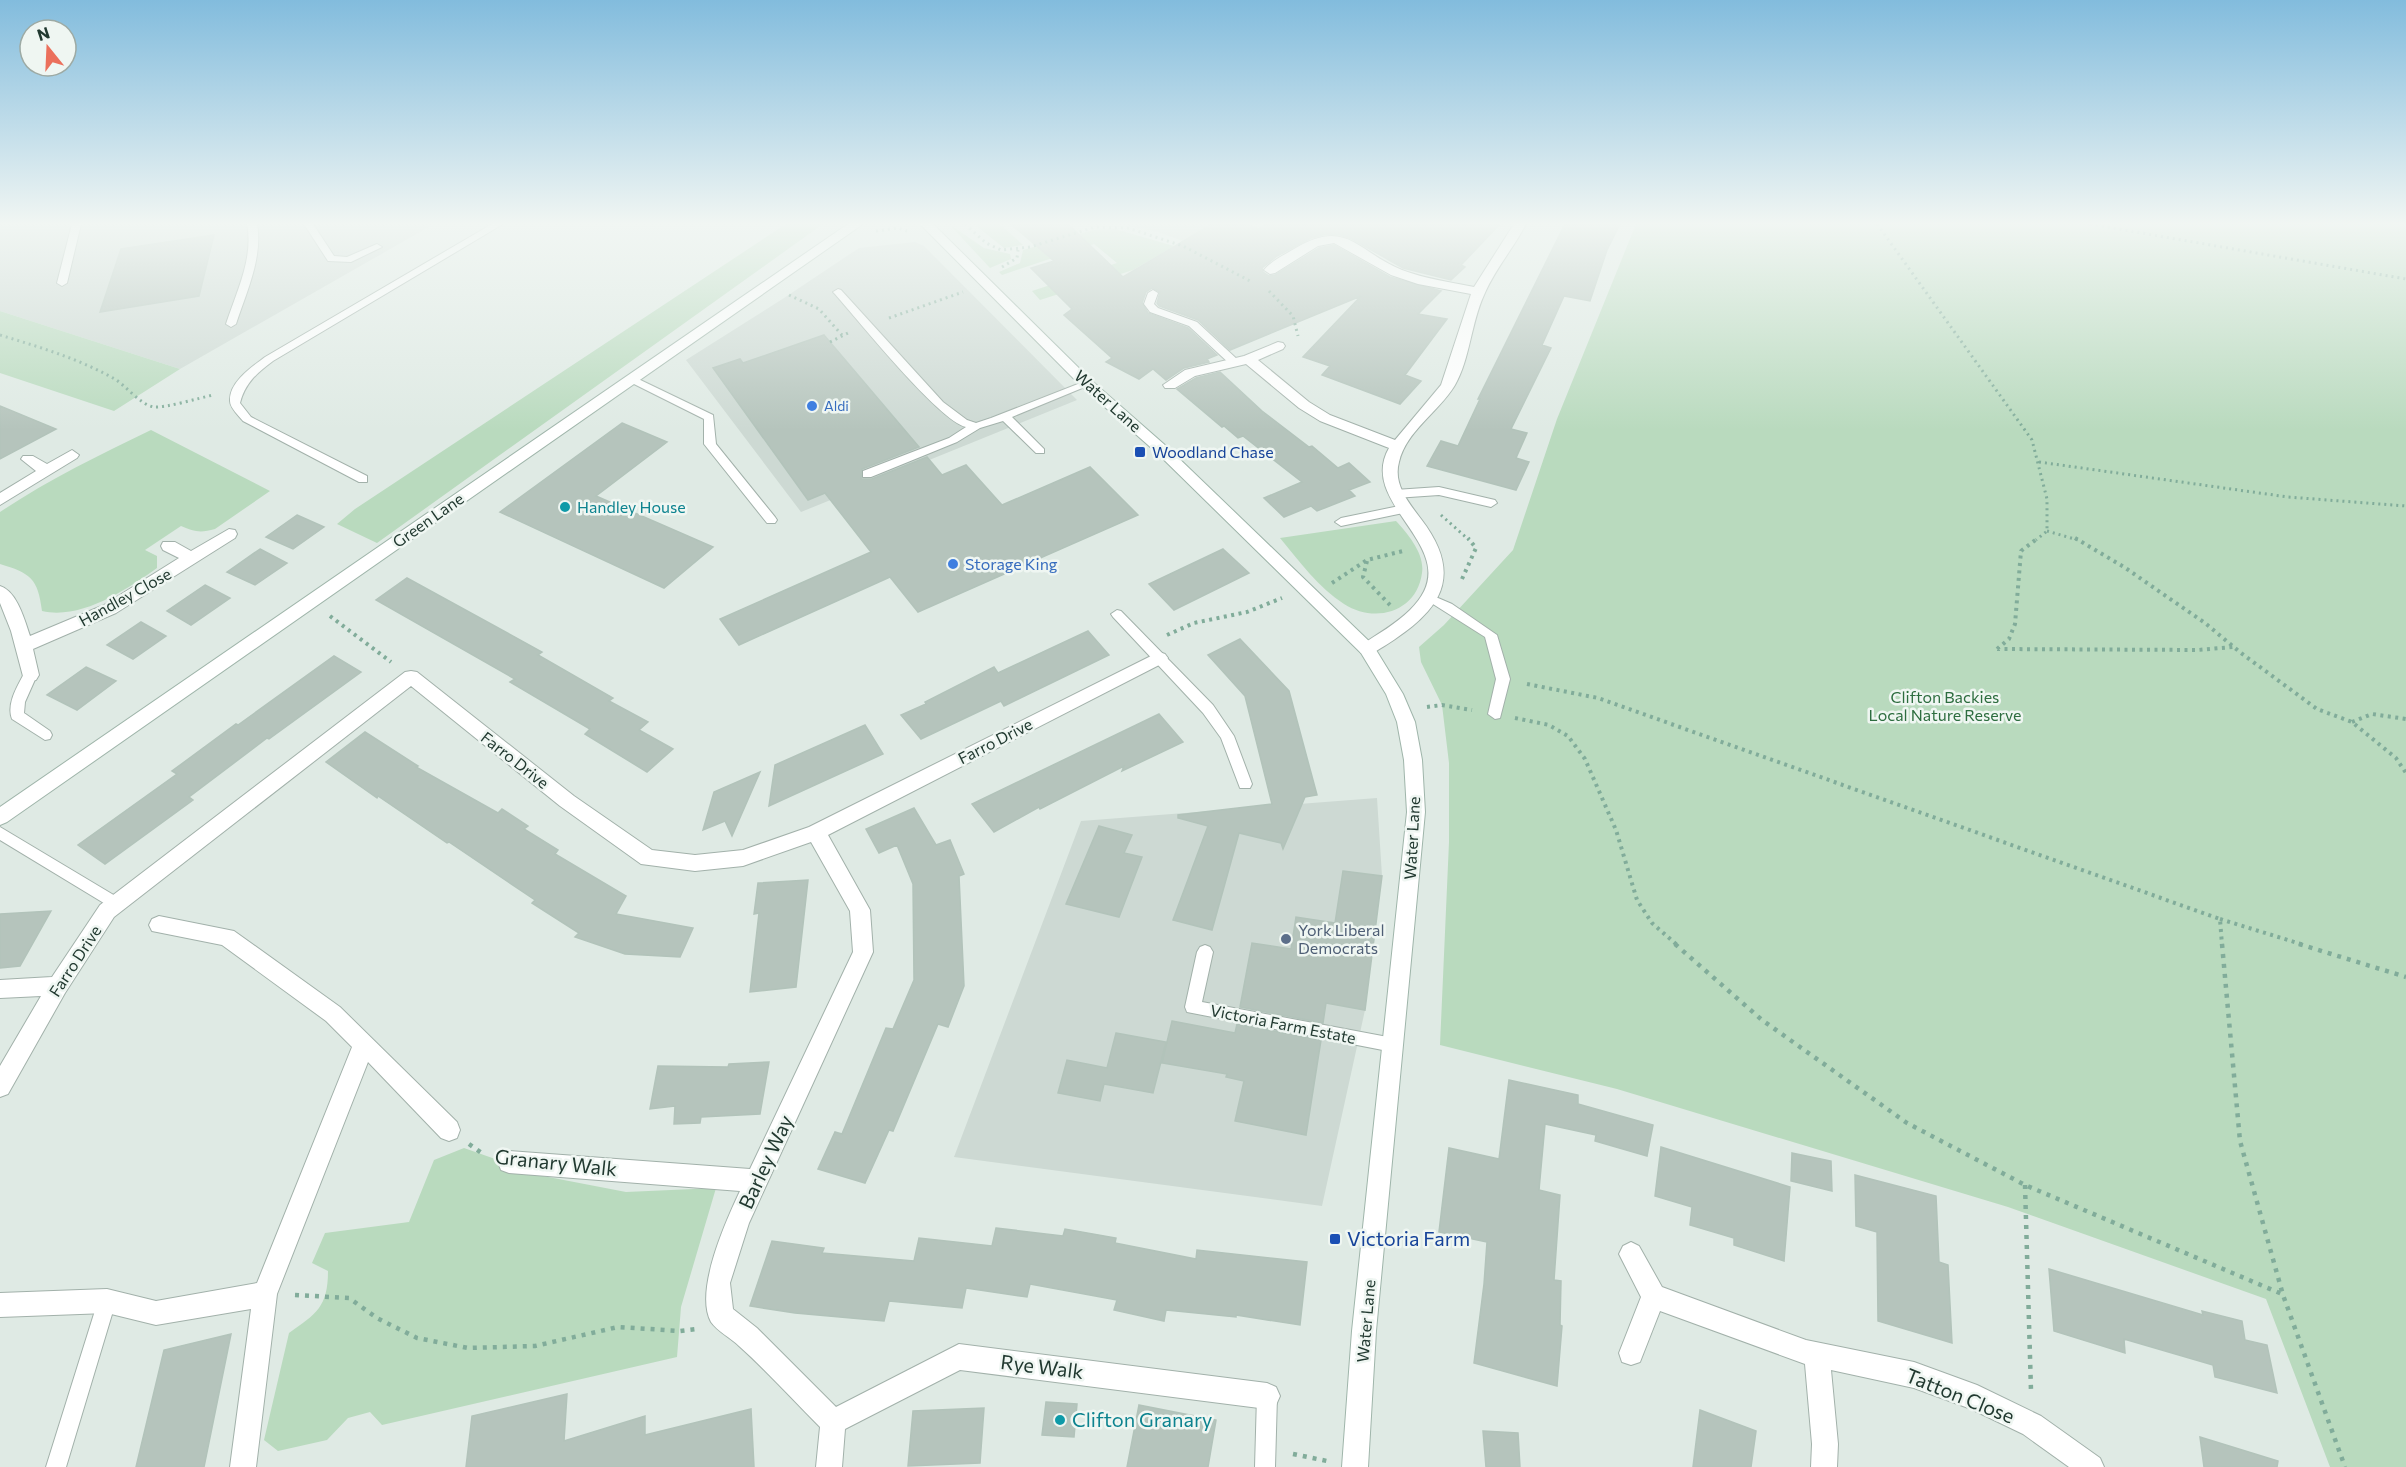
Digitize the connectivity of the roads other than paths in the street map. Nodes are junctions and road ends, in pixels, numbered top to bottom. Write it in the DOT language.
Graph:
graph roads {
  1 [pos="240,292"];
  2 [pos="382,292"];
  3 [pos="756,292"];
  4 [pos="838,292"];
  5 [pos="994,292"];
  6 [pos="1479,292"];
  7 [pos="1153,293"];
  8 [pos="231,324"];
  9 [pos="1278,346"];
  10 [pos="1242,361"];
  11 [pos="632,379"];
  12 [pos="1087,384"];
  13 [pos="1170,385"];
  14 [pos="1005,416"];
  15 [pos="976,426"];
  16 [pos="1397,446"];
  17 [pos="1040,452"];
  18 [pos="72,455"];
  19 [pos="28,459"];
  20 [pos="46,470"];
  21 [pos="867,474"];
  22 [pos="363,479"];
  23 [pos="1395,494"];
  24 [pos="0,500"];
  25 [pos="1491,503"];
  26 [pos="1404,509"];
  27 [pos="771,520"];
  28 [pos="1341,522"];
  29 [pos="229,534"];
  30 [pos="170,546"];
  31 [pos="192,558"];
  32 [pos="0,592"];
  33 [pos="1431,599"];
  34 [pos="1117,614"];
  35 [pos="23,646"];
  36 [pos="1367,649"];
  37 [pos="1158,658"];
  38 [pos="30,675"];
  39 [pos="1495,714"];
  40 [pos="45,735"];
  41 [pos="1245,784"];
  42 [pos="0,817"];
  43 [pos="816,832"];
  44 [pos="0,833"];
  45 [pos="117,904"];
  46 [pos="159,925"];
  47 [pos="1205,951"];
  48 [pos="58,986"];
  49 [pos="0,989"];
  50 [pos="364,1044"];
  51 [pos="1393,1045"];
  52 [pos="0,1088"];
  53 [pos="449,1130"];
  54 [pos="509,1162"];
  55 [pos="756,1181"];
  56 [pos="1631,1254"];
  57 [pos="265,1294"];
  58 [pos="1654,1296"];
  59 [pos="107,1301"];
  60 [pos="0,1305"];
  61 [pos="1631,1353"];
  62 [pos="1818,1355"];
  63 [pos="1266,1396"];
  64 [pos="833,1422"];
  65 [pos="1265,1458"];
  66 [pos="57,1467"];
  67 [pos="243,1467"];
  68 [pos="829,1467"];
  69 [pos="1355,1467"];
  70 [pos="1824,1467"];
  71 [pos="2091,1467"];
  1 -- 8 [label="lane"];
  2 -- 22 [label="lane"];
  3 -- 11 [label="street, Green Lane"];
  4 -- 15 [label="lane"];
  5 -- 12 [label="street, Water Lane"];
  6 -- 16 [label="street"];
  7 -- 10 [label="lane"];
  9 -- 10 [label="street"];
  10 -- 13 [label="street"];
  10 -- 16 [label="street"];
  11 -- 27 [label="lane"];
  11 -- 42 [label="street, Green Lane"];
  12 -- 14 [label="lane"];
  12 -- 36 [label="street, Water Lane"];
  14 -- 15 [label="lane"];
  14 -- 17 [label="lane"];
  15 -- 21 [label="lane"];
  16 -- 23 [label="street"];
  18 -- 20 [label="street"];
  19 -- 20 [label="street"];
  20 -- 24 [label="street"];
  23 -- 25 [label="lane"];
  23 -- 26 [label="street"];
  26 -- 28 [label="lane"];
  26 -- 33 [label="street"];
  29 -- 31 [label="street, Handley Close"];
  30 -- 31 [label="street, Handley Close"];
  31 -- 35 [label="street, Handley Close"];
  32 -- 35 [label="street"];
  33 -- 36 [label="street"];
  33 -- 39 [label="lane"];
  34 -- 37 [label="lane"];
  35 -- 38 [label="street"];
  36 -- 51 [label="street, Water Lane"];
  37 -- 41 [label="lane"];
  37 -- 43 [label="street, Farro Drive"];
  38 -- 40 [label="lane"];
  43 -- 45 [label="street, Farro Drive"];
  43 -- 55 [label="street, Barley Way"];
  44 -- 45 [label="lane"];
  45 -- 48 [label="street, Farro Drive"];
  46 -- 50 [label="street"];
  47 -- 51 [label="lane, Victoria Farm Estate"];
  48 -- 49 [label="street"];
  48 -- 52 [label="street, Farro Drive"];
  50 -- 53 [label="street"];
  50 -- 57 [label="street"];
  51 -- 69 [label="street, Water Lane"];
  54 -- 55 [label="street, Granary Walk"];
  55 -- 64 [label="street, Barley Way"];
  56 -- 58 [label="street"];
  57 -- 59 [label="street"];
  57 -- 67 [label="street"];
  58 -- 61 [label="street"];
  58 -- 62 [label="street, Tatton Close"];
  59 -- 60 [label="street"];
  59 -- 66 [label="lane"];
  62 -- 70 [label="street"];
  62 -- 71 [label="street, Tatton Close"];
  63 -- 64 [label="street, Rye Walk"];
  63 -- 65 [label="lane"];
  64 -- 68 [label="street"];
}
